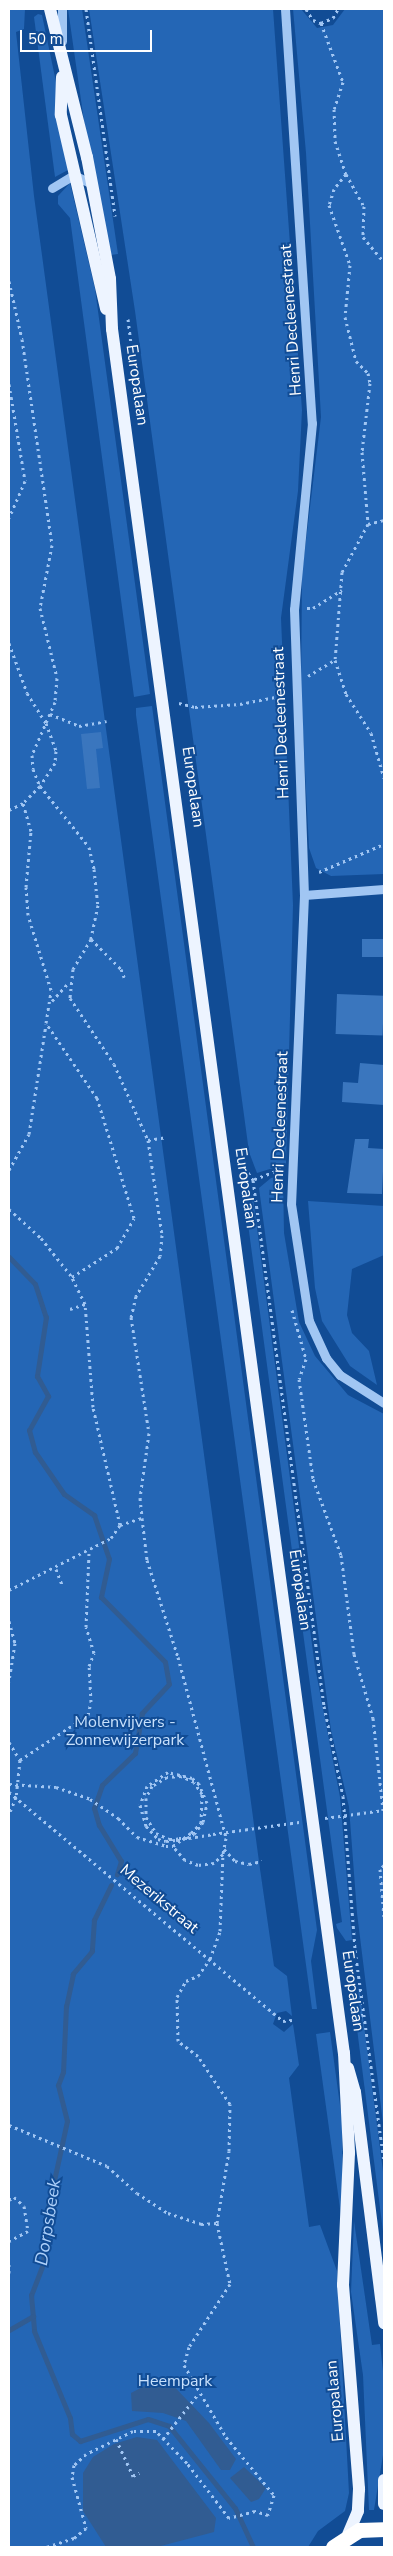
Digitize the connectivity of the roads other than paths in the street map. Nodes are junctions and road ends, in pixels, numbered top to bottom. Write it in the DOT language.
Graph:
graph roads {
  1 [pos="50,9"];
  2 [pos="62,9"];
  3 [pos="285,9"];
  4 [pos="62,58"];
  5 [pos="74,175"];
  6 [pos="92,184"];
  7 [pos="52,188"];
  8 [pos="112,328"];
  9 [pos="384,889"];
  10 [pos="304,895"];
  11 [pos="384,1403"];
  12 [pos="344,2053"];
  13 [pos="384,2323"];
  14 [pos="384,2480"];
  15 [pos="384,2504"];
  16 [pos="384,2529"];
  17 [pos="348,2534"];
  18 [pos="333,2547"];
  1 -- 4 [label="main road, Europalaan"];
  2 -- 4 [label="street"];
  3 -- 10 [label="street, Henri Decleenestraat"];
  4 -- 5 [label="main road, Europalaan"];
  4 -- 6 [label="main road, Europalaan"];
  5 -- 6 [label="street"];
  5 -- 7 [label="street"];
  5 -- 8 [label="main road, Europalaan"];
  6 -- 8 [label="main road, Europalaan"];
  8 -- 12 [label="main road, Europalaan"];
  9 -- 10 [label="street"];
  10 -- 11 [label="street, Henri Decleenestraat"];
  12 -- 13 [label="main road, Europalaan"];
  12 -- 17 [label="main road, Europalaan"];
  14 -- 15 [label="main road"];
  16 -- 17 [label="highway, Europalaan"];
  17 -- 18 [label="highway, Europalaan"];
}
